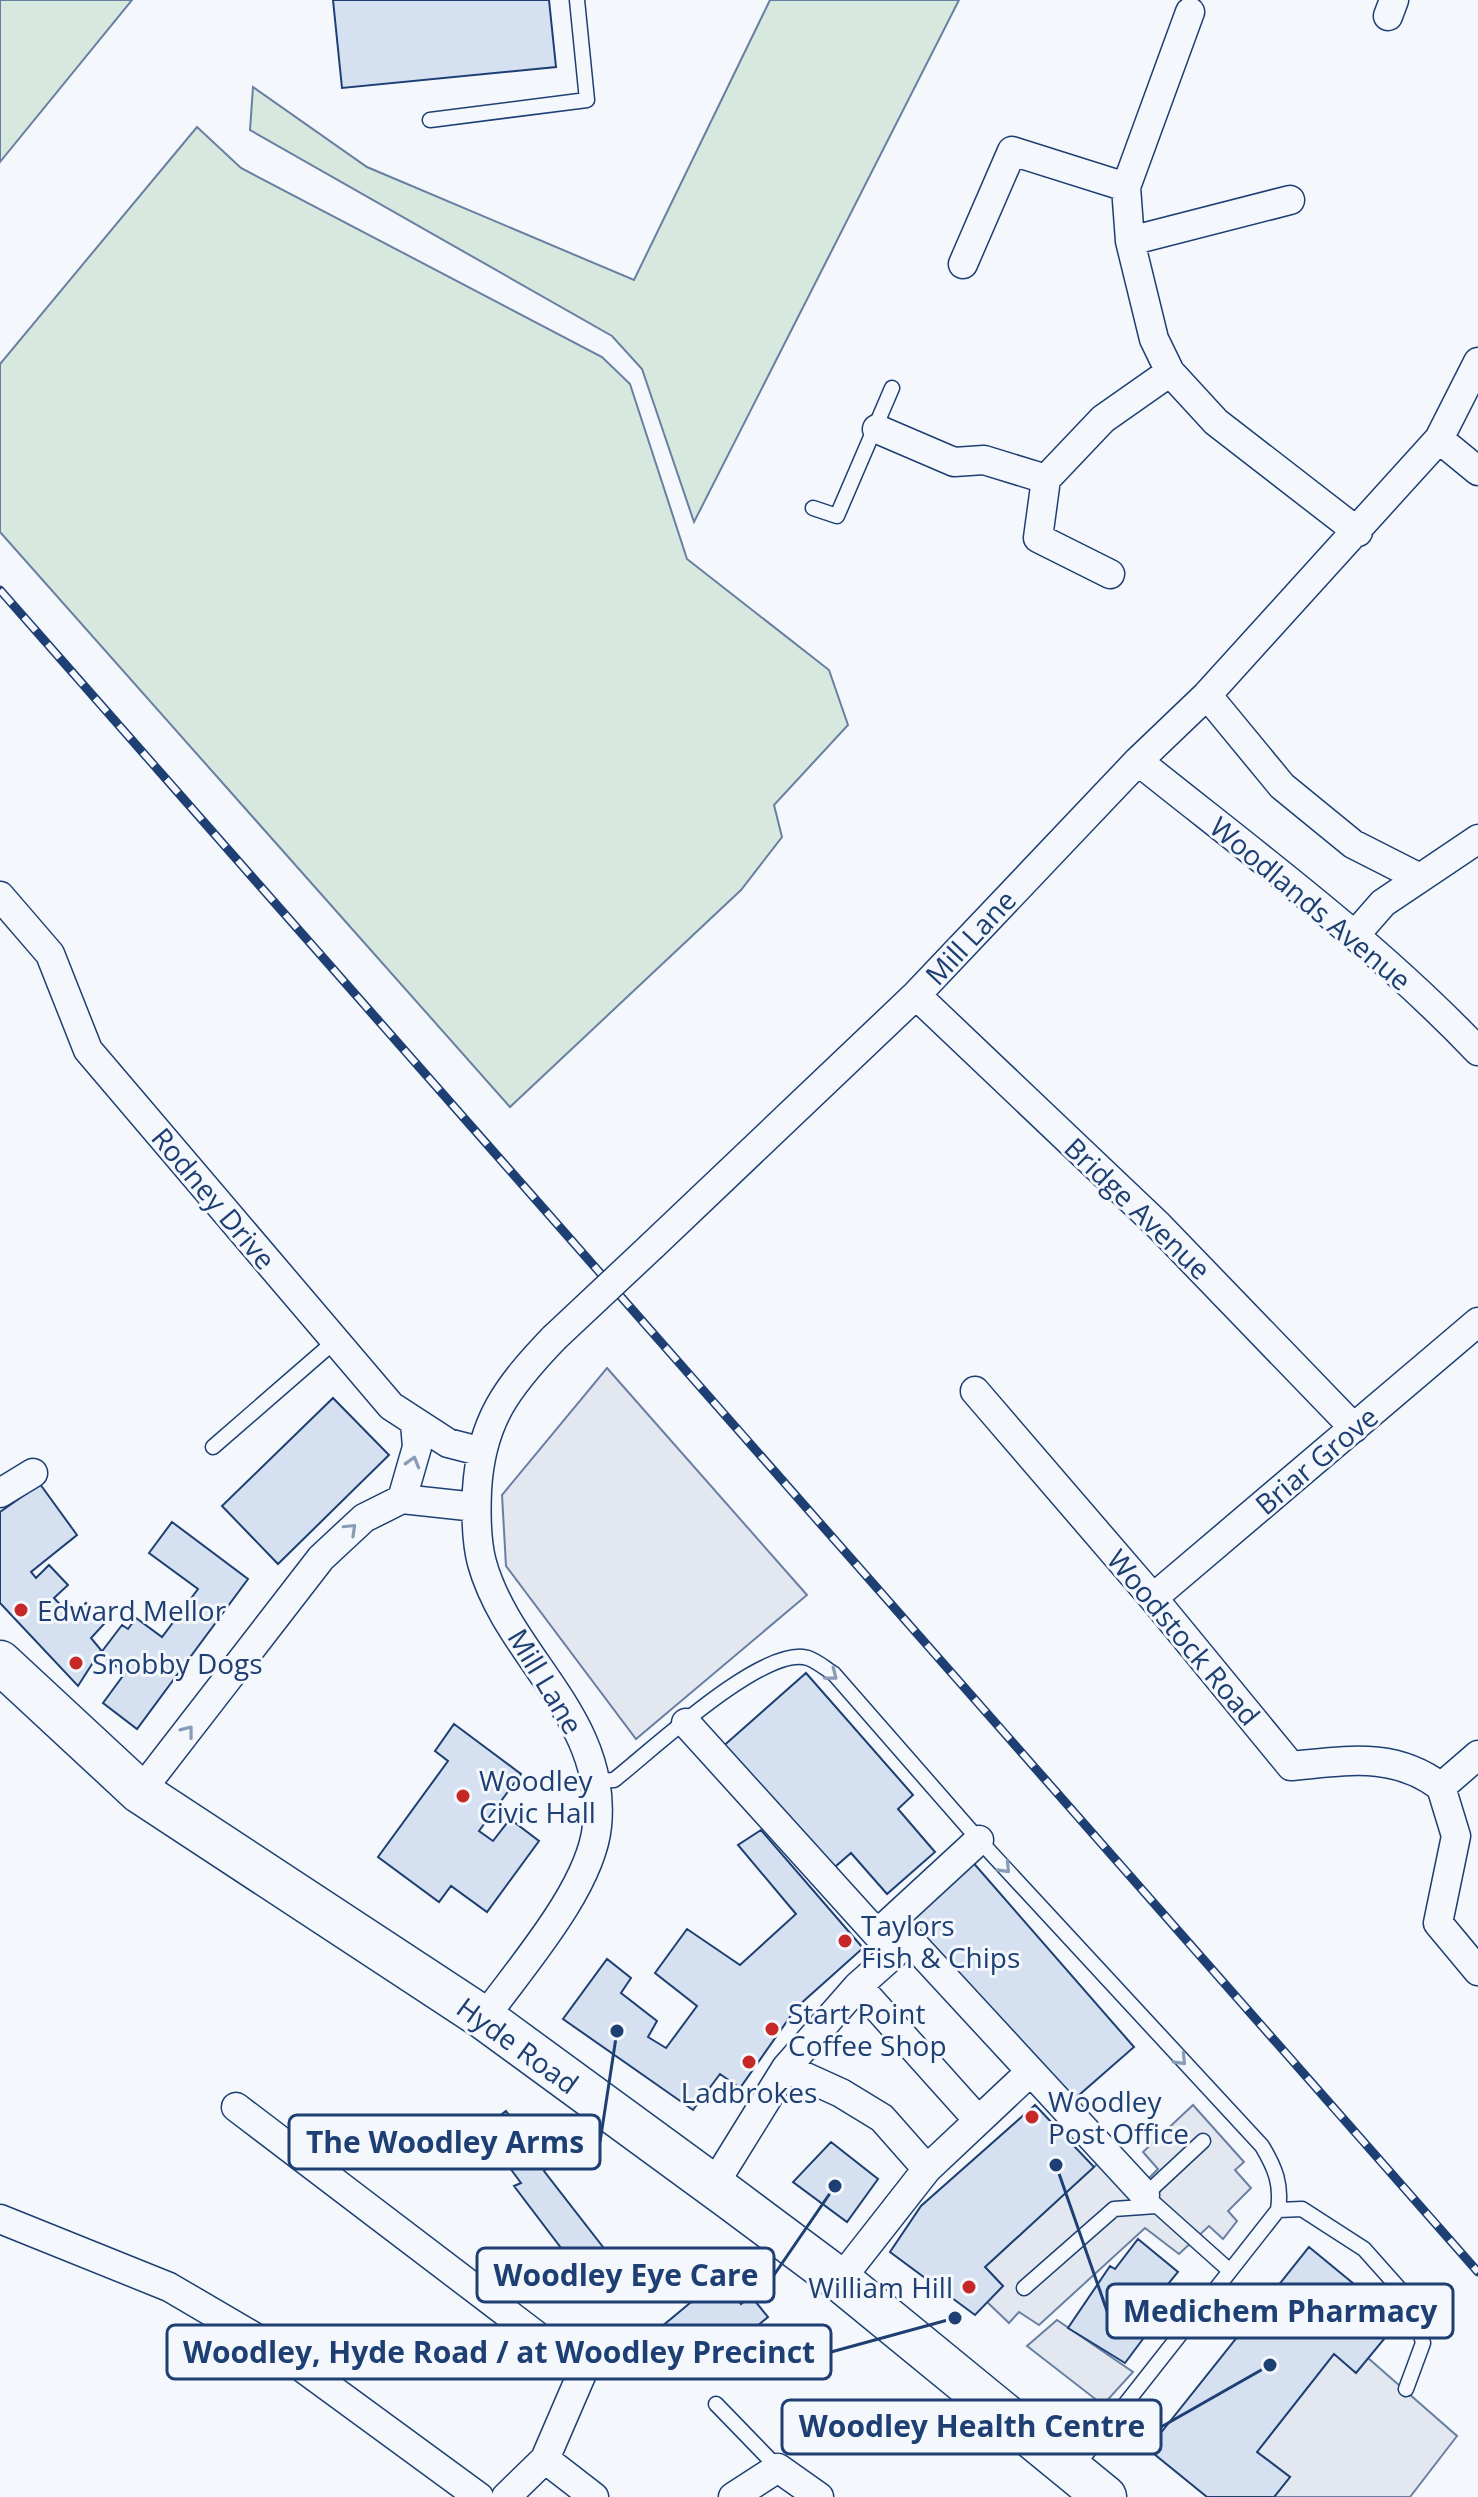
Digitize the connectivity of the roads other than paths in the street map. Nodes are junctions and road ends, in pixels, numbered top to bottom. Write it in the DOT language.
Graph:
graph roads {
  1 [pos="577,0"];
  2 [pos="1190,12"];
  3 [pos="430,120"];
  4 [pos="1126,187"];
  5 [pos="1290,200"];
  6 [pos="1130,241"];
  7 [pos="963,264"];
  8 [pos="1478,362"];
  9 [pos="1170,372"];
  10 [pos="892,388"];
  11 [pos="877,429"];
  12 [pos="1439,439"];
  13 [pos="1478,471"];
  14 [pos="1046,479"];
  15 [pos="813,508"];
  16 [pos="1358,532"];
  17 [pos="1110,574"];
  18 [pos="1207,695"];
  19 [pos="1138,761"];
  20 [pos="1478,839"];
  21 [pos="1418,877"];
  22 [pos="0,896"];
  23 [pos="1355,935"];
  24 [pos="916,995"];
  25 [pos="1478,1051"];
  26 [pos="1478,1322"];
  27 [pos="335,1341"];
  28 [pos="975,1391"];
  29 [pos="415,1423"];
  30 [pos="1354,1428"];
  31 [pos="213,1447"];
  32 [pos="479,1451"];
  33 [pos="33,1473"];
  34 [pos="0,1493"];
  35 [pos="402,1499"];
  36 [pos="476,1507"];
  37 [pos="1153,1598"];
  38 [pos="1,1666"];
  39 [pos="686,1723"];
  40 [pos="1478,1755"];
  41 [pos="596,1781"];
  42 [pos="1441,1787"];
  43 [pos="140,1792"];
  44 [pos="979,1840"];
  45 [pos="884,1928"];
  46 [pos="1478,1971"];
  47 [pos="858,1986"];
  48 [pos="484,2018"];
  49 [pos="786,2068"];
  50 [pos="1029,2073"];
  51 [pos="236,2107"];
  52 [pos="978,2120"];
  53 [pos="1203,2141"];
  54 [pos="927,2169"];
  55 [pos="713,2186"];
  56 [pos="1151,2200"];
  57 [pos="1278,2210"];
  58 [pos="0,2219"];
  59 [pos="1230,2271"];
  60 [pos="840,2280"];
  61 [pos="1024,2288"];
  62 [pos="1406,2389"];
  63 [pos="716,2404"];
  64 [pos="545,2459"];
  65 [pos="778,2468"];
  66 [pos="1072,2472"];
  67 [pos="479,2497"];
  68 [pos="506,2497"];
  69 [pos="594,2497"];
  70 [pos="733,2497"];
  71 [pos="819,2497"];
  72 [pos="1105,2497"];
  1 -- 3 [label="lane"];
  2 -- 4 [label="street"];
  4 -- 6 [label="street"];
  4 -- 7 [label="street"];
  5 -- 6 [label="street"];
  6 -- 9 [label="street"];
  8 -- 12 [label="street, Mill Lane"];
  9 -- 14 [label="street"];
  9 -- 16 [label="street"];
  10 -- 11 [label="lane"];
  11 -- 14 [label="street"];
  11 -- 15 [label="lane"];
  12 -- 13 [label="street"];
  12 -- 16 [label="street, Mill Lane"];
  14 -- 17 [label="street"];
  16 -- 18 [label="street, Mill Lane"];
  18 -- 19 [label="street, Mill Lane"];
  18 -- 21 [label="street"];
  19 -- 23 [label="street, Woodlands Avenue"];
  19 -- 24 [label="street, Mill Lane"];
  20 -- 21 [label="street"];
  21 -- 23 [label="street"];
  22 -- 27 [label="street, Rodney Drive"];
  23 -- 25 [label="street, Woodlands Avenue"];
  24 -- 30 [label="street, Bridge Avenue"];
  24 -- 32 [label="street, Mill Lane, bridge"];
  26 -- 30 [label="street, Briar Grove"];
  27 -- 29 [label="street, Rodney Drive"];
  27 -- 31 [label="lane"];
  28 -- 37 [label="street, Woodstock Road"];
  29 -- 32 [label="street, Rodney Drive"];
  35 -- 29 [label="street, one-way"];
  30 -- 37 [label="street, Briar Grove"];
  32 -- 36 [label="street, Mill Lane"];
  33 -- 34 [label="street"];
  35 -- 36 [label="street"];
  43 -- 35 [label="street, one-way"];
  36 -- 41 [label="street, Mill Lane"];
  37 -- 42 [label="street, Woodstock Road"];
  38 -- 43 [label="main road, Hyde Road"];
  39 -- 41 [label="lane"];
  39 -- 44 [label="lane, one-way"];
  39 -- 45 [label="street"];
  40 -- 42 [label="street"];
  41 -- 48 [label="street, Mill Lane"];
  42 -- 46 [label="street"];
  43 -- 48 [label="main road, Hyde Road"];
  44 -- 45 [label="street"];
  44 -- 57 [label="lane, one-way"];
  45 -- 47 [label="street"];
  45 -- 50 [label="street"];
  47 -- 49 [label="street"];
  47 -- 52 [label="street"];
  48 -- 55 [label="main road, Hyde Road"];
  49 -- 54 [label="street"];
  49 -- 55 [label="street"];
  50 -- 52 [label="street"];
  50 -- 56 [label="street"];
  51 -- 64 [label="street"];
  52 -- 54 [label="street"];
  53 -- 56 [label="lane"];
  54 -- 60 [label="street"];
  55 -- 60 [label="main road, Hyde Road"];
  56 -- 59 [label="lane"];
  56 -- 61 [label="lane"];
  57 -- 59 [label="lane"];
  57 -- 62 [label="lane"];
  58 -- 67 [label="street"];
  59 -- 66 [label="lane"];
  60 -- 66 [label="main road, Hyde Road"];
  63 -- 65 [label="lane"];
  64 -- 68 [label="street"];
  64 -- 69 [label="street"];
  65 -- 70 [label="street"];
  65 -- 71 [label="street"];
  66 -- 72 [label="main road, Hyde Road"];
}
